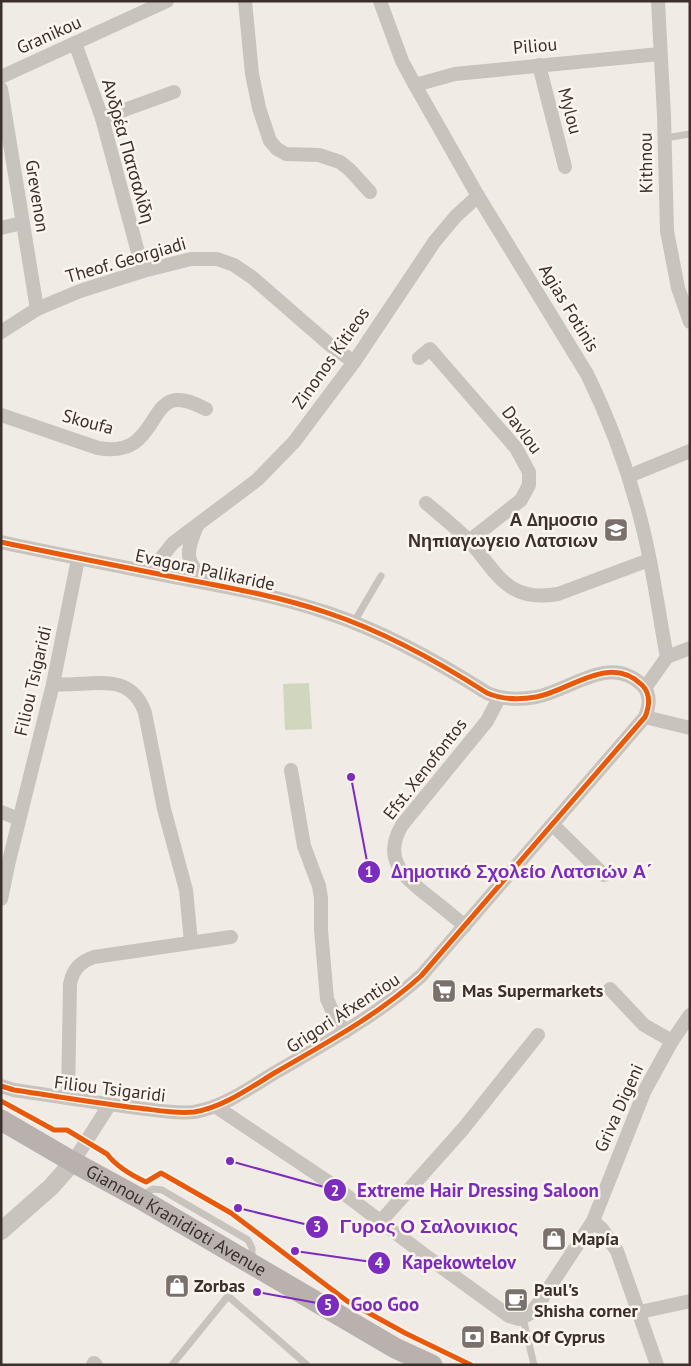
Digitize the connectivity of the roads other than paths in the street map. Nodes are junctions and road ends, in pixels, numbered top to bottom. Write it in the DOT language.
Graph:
graph roads {
  1 [pos="167,1"];
  2 [pos="245,1"];
  3 [pos="380,1"];
  4 [pos="658,1"];
  5 [pos="75,44"];
  6 [pos="660,54"];
  7 [pos="539,65"];
  8 [pos="1,77"];
  9 [pos="415,85"];
  10 [pos="1,89"];
  11 [pos="174,92"];
  12 [pos="102,118"];
  13 [pos="690,134"];
  14 [pos="665,138"];
  15 [pos="6,153"];
  16 [pos="565,167"];
  17 [pos="370,192"];
  18 [pos="478,196"];
  19 [pos="22,223"];
  20 [pos="1,228"];
  21 [pos="143,271"];
  22 [pos="684,286"];
  23 [pos="36,309"];
  24 [pos="690,322"];
  25 [pos="1,332"];
  26 [pos="419,358"];
  27 [pos="354,362"];
  28 [pos="206,409"];
  29 [pos="1,415"];
  30 [pos="690,450"];
  31 [pos="629,476"];
  32 [pos="426,503"];
  33 [pos="198,526"];
  34 [pos="469,541"];
  35 [pos="1,542"];
  36 [pos="78,559"];
  37 [pos="650,560"];
  38 [pos="150,572"];
  39 [pos="381,576"];
  40 [pos="208,583"];
  41 [pos="354,622"];
  42 [pos="690,648"];
  43 [pos="667,658"];
  44 [pos="53,684"];
  45 [pos="645,688"];
  46 [pos="499,698"];
  47 [pos="646,717"];
  48 [pos="690,728"];
  49 [pos="291,770"];
  50 [pos="1,812"];
  51 [pos="19,818"];
  52 [pos="552,825"];
  53 [pos="604,875"];
  54 [pos="1,899"];
  55 [pos="465,926"];
  56 [pos="231,936"];
  57 [pos="191,942"];
  58 [pos="610,989"];
  59 [pos="690,1015"];
  60 [pos="344,1032"];
  61 [pos="538,1035"];
  62 [pos="672,1042"];
  63 [pos="1,1086"];
  64 [pos="68,1098"];
  65 [pos="110,1104"];
  66 [pos="215,1106"];
  67 [pos="1,1120"];
  68 [pos="73,1162"];
  69 [pos="381,1221"];
  70 [pos="592,1221"];
  71 [pos="1,1231"];
  72 [pos="690,1301"];
  73 [pos="640,1312"];
  74 [pos="523,1318"];
  75 [pos="172,1365"];
  76 [pos="307,1365"];
  77 [pos="432,1365"];
  78 [pos="534,1365"];
  79 [pos="657,1365"];
  1 -- 5 [label="street, Granikou"];
  2 -- 17 [label="street"];
  3 -- 9 [label="street, Agias Fotinis"];
  4 -- 6 [label="street, Kithnou"];
  5 -- 8 [label="street, Granikou"];
  5 -- 12 [label="street, Ανδρέα Πατσαλίδη"];
  6 -- 7 [label="street, Piliou"];
  6 -- 14 [label="street, Kithnou"];
  7 -- 9 [label="street, Piliou"];
  7 -- 16 [label="street, Mylou"];
  9 -- 18 [label="street, Agias Fotinis"];
  10 -- 15 [label="street, Grevenon"];
  11 -- 12 [label="street"];
  12 -- 21 [label="street, Ανδρέα Πατσαλίδη"];
  13 -- 14 [label="lane"];
  14 -- 22 [label="street, Kithnou"];
  15 -- 19 [label="street, Grevenon"];
  18 -- 27 [label="street, Zinonos Kitieos"];
  18 -- 31 [label="street, Agias Fotinis"];
  19 -- 20 [label="street"];
  19 -- 23 [label="street, Grevenon"];
  21 -- 23 [label="street, Theof. Georgiadi"];
  21 -- 27 [label="street, Theof. Georgiadi"];
  22 -- 24 [label="street, Kithnou"];
  23 -- 25 [label="street, Theof. Georgiadi"];
  26 -- 34 [label="street, Davlou"];
  27 -- 33 [label="street, Zinonos Kitieos"];
  28 -- 29 [label="street, Skoufa"];
  30 -- 31 [label="street"];
  31 -- 37 [label="street, Agias Fotinis"];
  32 -- 34 [label="street"];
  33 -- 38 [label="street, Zinonos Kitieos"];
  33 -- 40 [label="street"];
  34 -- 37 [label="street"];
  35 -- 36 [label="street, Evagora Palikaride"];
  36 -- 38 [label="street, Evagora Palikaride"];
  36 -- 44 [label="street, Filiou Tsigaridi"];
  37 -- 43 [label="street, Agias Fotinis"];
  38 -- 40 [label="street, Evagora Palikaride"];
  39 -- 41 [label="lane"];
  40 -- 41 [label="street, Evagora Palikaride"];
  41 -- 46 [label="street, Evagora Palikaride"];
  42 -- 43 [label="street"];
  43 -- 45 [label="street"];
  44 -- 51 [label="street, Filiou Tsigaridi"];
  44 -- 57 [label="street"];
  45 -- 46 [label="street, Evagora Palikaride"];
  45 -- 47 [label="street"];
  46 -- 55 [label="street, Efst. Xenofontos"];
  47 -- 48 [label="street"];
  47 -- 52 [label="street, Grigori Afxentiou"];
  49 -- 60 [label="street"];
  50 -- 51 [label="street"];
  51 -- 54 [label="street, Filiou Tsigaridi"];
  52 -- 53 [label="street"];
  52 -- 55 [label="street, Grigori Afxentiou"];
  55 -- 60 [label="street, Grigori Afxentiou"];
  56 -- 57 [label="street"];
  57 -- 64 [label="street"];
  58 -- 62 [label="street"];
  59 -- 62 [label="street, Griva Digeni"];
  60 -- 66 [label="street, Grigori Afxentiou"];
  61 -- 69 [label="street"];
  62 -- 70 [label="street, Griva Digeni"];
  63 -- 64 [label="street, Filiou Tsigaridi"];
  64 -- 65 [label="street, Filiou Tsigaridi"];
  65 -- 66 [label="street, Filiou Tsigaridi"];
  65 -- 68 [label="street"];
  66 -- 69 [label="street"];
  67 -- 68 [label="main road, Giannou Kranidioti Avenue"];
  68 -- 71 [label="street"];
  68 -- 77 [label="main road, Giannou Kranidioti Avenue"];
  69 -- 74 [label="street"];
  70 -- 73 [label="street"];
  70 -- 74 [label="street, Griva Digeni"];
  72 -- 73 [label="street"];
  73 -- 79 [label="street"];
  74 -- 78 [label="lane"];
  75 -- 76 [label="lane"];
}
